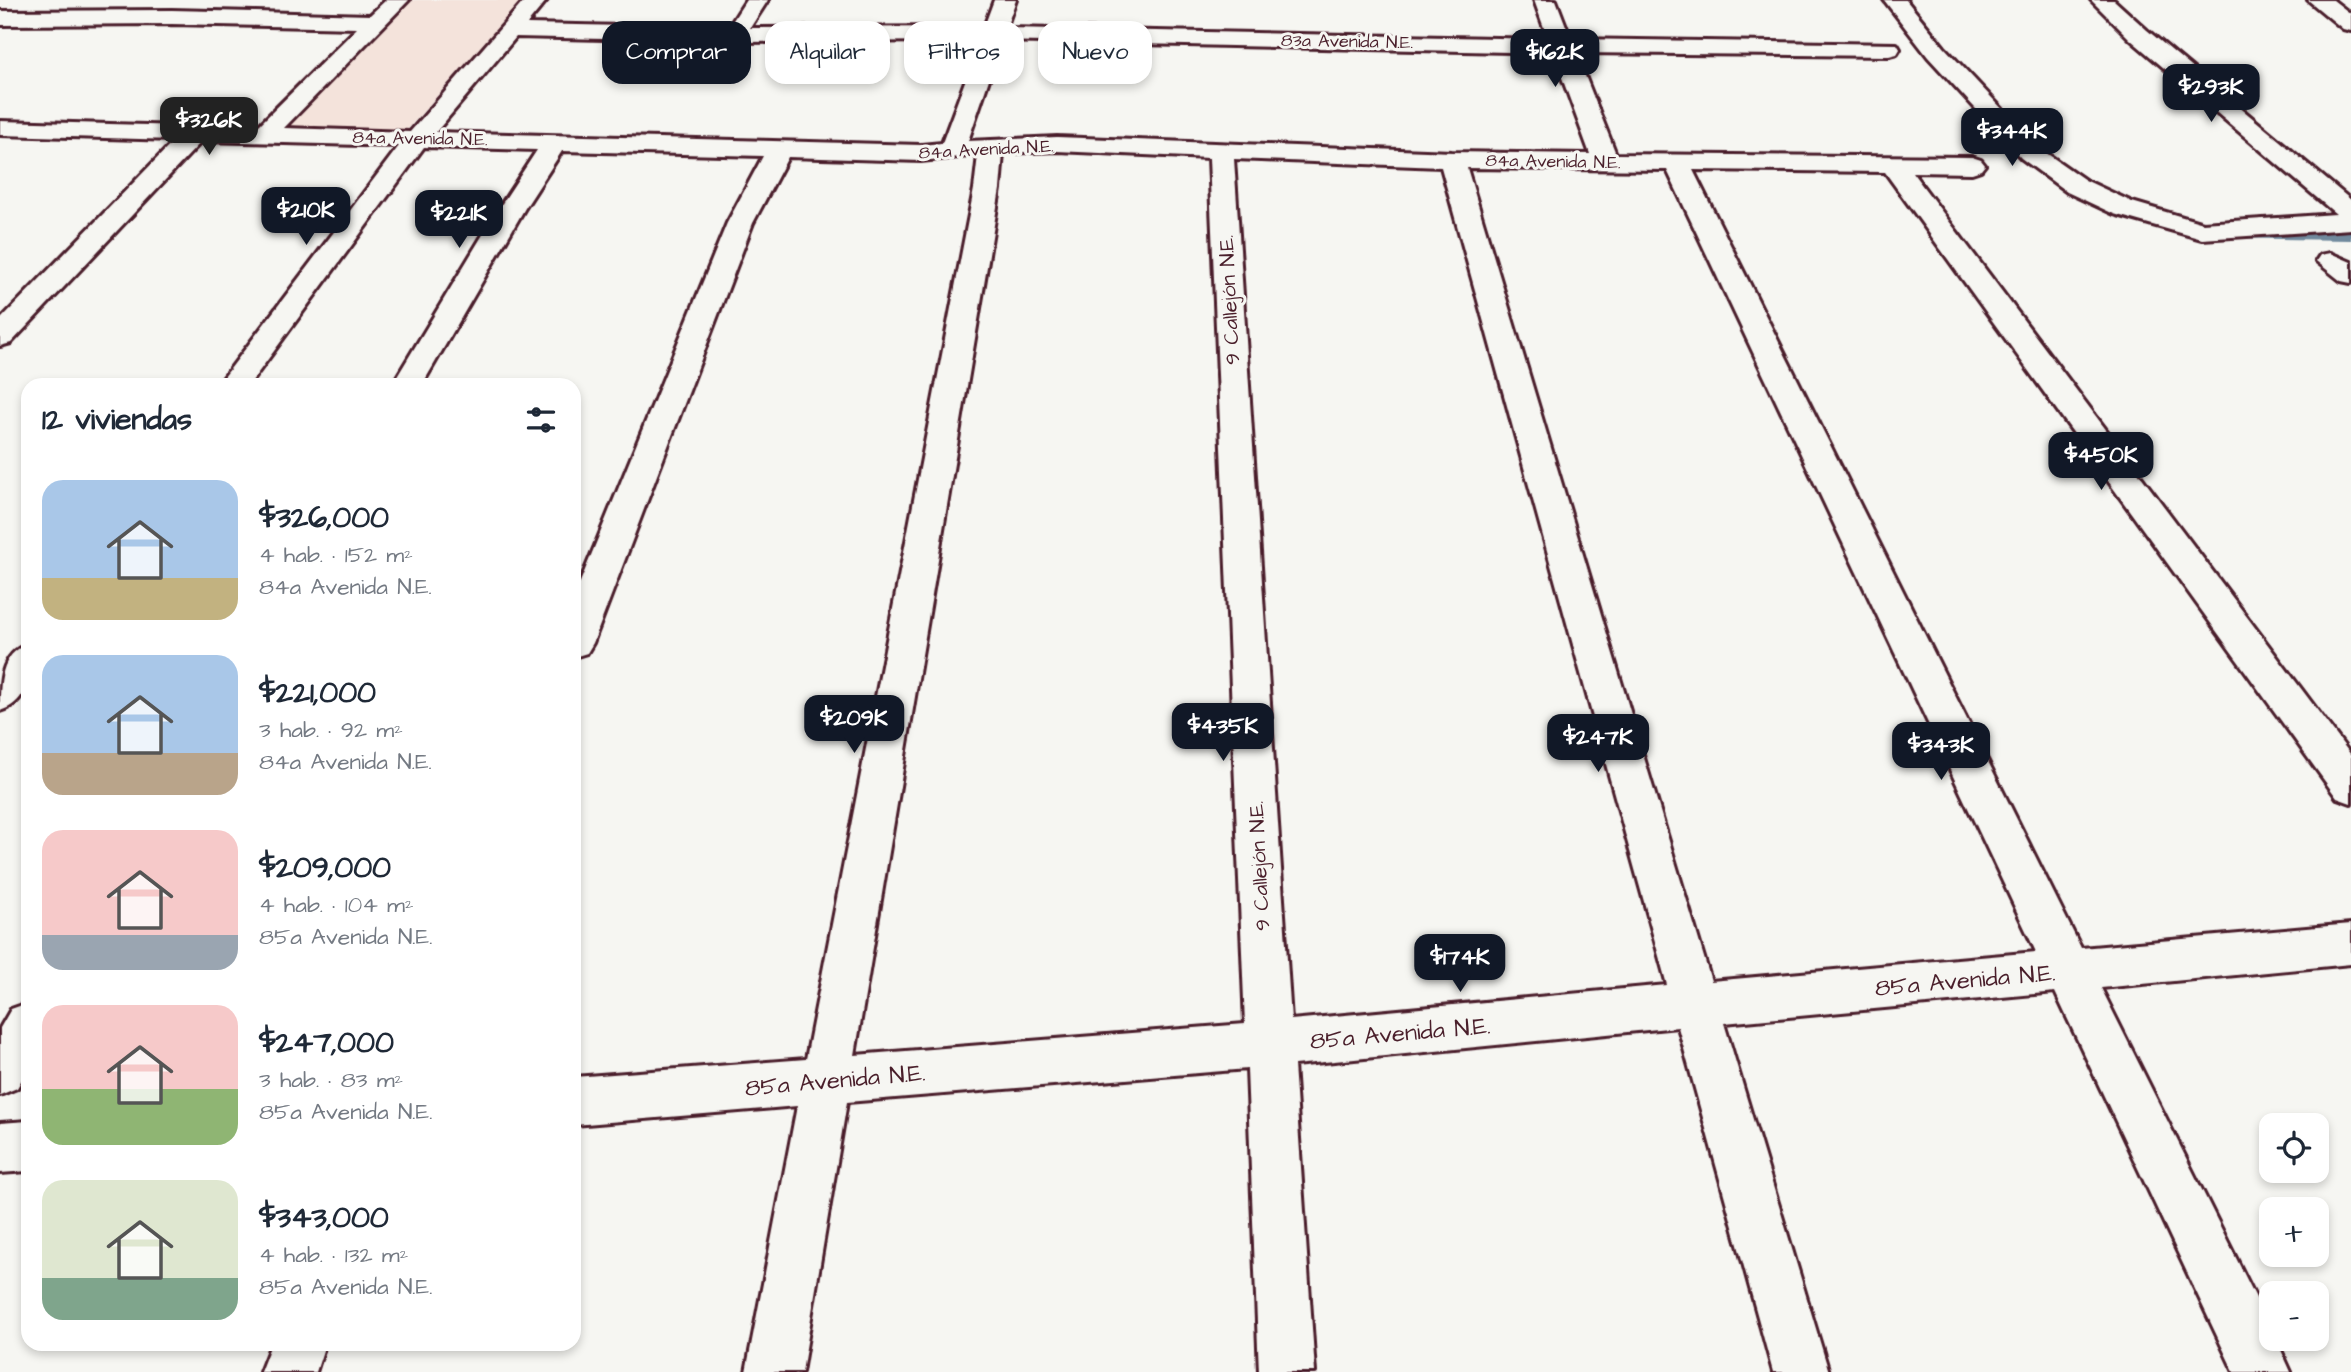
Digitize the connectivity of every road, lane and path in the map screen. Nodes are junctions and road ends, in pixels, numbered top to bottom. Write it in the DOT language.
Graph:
graph roads {
  1 [pos="148,0"];
  2 [pos="398,0"];
  3 [pos="536,0"];
  4 [pos="757,0"];
  5 [pos="1005,0"];
  6 [pos="1545,0"];
  7 [pos="1895,0"];
  8 [pos="2102,0"];
  9 [pos="2319,0"];
  10 [pos="125,17"];
  11 [pos="0,18"];
  12 [pos="744,21"];
  13 [pos="999,21"];
  14 [pos="377,22"];
  15 [pos="2351,23"];
  16 [pos="511,30"];
  17 [pos="602,32"];
  18 [pos="904,34"];
  19 [pos="751,35"];
  20 [pos="1024,35"];
  21 [pos="1562,46"];
  22 [pos="1889,49"];
  23 [pos="976,84"];
  24 [pos="0,128"];
  25 [pos="196,134"];
  26 [pos="263,135"];
  27 [pos="418,138"];
  28 [pos="555,142"];
  29 [pos="991,146"];
  30 [pos="780,149"];
  31 [pos="952,150"];
  32 [pos="1221,150"];
  33 [pos="1452,160"];
  34 [pos="1606,162"];
  35 [pos="1677,164"];
  36 [pos="1972,165"];
  37 [pos="1894,166"];
  38 [pos="2351,213"];
  39 [pos="2351,221"];
  40 [pos="0,337"];
  41 [pos="238,378"];
  42 [pos="411,378"];
  43 [pos="581,625"];
  44 [pos="21,668"];
  45 [pos="0,696"];
  46 [pos="2351,786"];
  47 [pos="2351,944"];
  48 [pos="2067,971"];
  49 [pos="1696,1004"];
  50 [pos="21,1037"];
  51 [pos="1269,1045"];
  52 [pos="0,1072"];
  53 [pos="826,1080"];
  54 [pos="581,1100"];
  55 [pos="21,1146"];
  56 [pos="0,1148"];
  57 [pos="296,1351"];
  58 [pos="288,1372"];
  59 [pos="774,1372"];
  60 [pos="1287,1372"];
  61 [pos="1801,1372"];
  62 [pos="2263,1372"];
  1 -- 10 [label="street"];
  2 -- 14 [label="street"];
  3 -- 16 [label="street"];
  4 -- 12 [label="street"];
  5 -- 13 [label="street"];
  6 -- 21 [label="street"];
  7 -- 39 [label="street"];
  8 -- 38 [label="street"];
  9 -- 15 [label="street"];
  10 -- 11 [label="street"];
  10 -- 14 [label="street"];
  14 -- 26 [label="street"];
  16 -- 17 [label="street, 83a Avenida N.E."];
  16 -- 27 [label="street"];
  18 -- 19 [label="street, 83a Avenida N.E."];
  20 -- 21 [label="street, 83a Avenida N.E."];
  21 -- 22 [label="street, 83a Avenida N.E."];
  21 -- 34 [label="street"];
  23 -- 31 [label="street"];
  24 -- 25 [label="street, 84a Avenida N.E."];
  25 -- 26 [label="street, 84a Avenida N.E."];
  25 -- 40 [label="street"];
  26 -- 27 [label="street, 84a Avenida N.E."];
  27 -- 28 [label="street, 84a Avenida N.E."];
  27 -- 41 [label="street"];
  28 -- 30 [label="street, 84a Avenida N.E."];
  28 -- 42 [label="street"];
  29 -- 31 [label="street, 84a Avenida N.E."];
  29 -- 32 [label="street, 84a Avenida N.E."];
  29 -- 53 [label="street"];
  30 -- 31 [label="street, 84a Avenida N.E."];
  30 -- 43 [label="street"];
  32 -- 33 [label="street, 84a Avenida N.E."];
  32 -- 51 [label="street, 9 Callejón N.E."];
  33 -- 34 [label="street, 84a Avenida N.E."];
  33 -- 49 [label="street"];
  34 -- 35 [label="street, 84a Avenida N.E."];
  35 -- 37 [label="street, 84a Avenida N.E."];
  35 -- 48 [label="street"];
  36 -- 37 [label="street, 84a Avenida N.E."];
  37 -- 46 [label="street"];
  44 -- 45 [label="street"];
  47 -- 48 [label="street, 85a Avenida N.E."];
  48 -- 49 [label="street, 85a Avenida N.E."];
  48 -- 62 [label="street"];
  49 -- 51 [label="street, 85a Avenida N.E."];
  49 -- 61 [label="street"];
  50 -- 52 [label="street"];
  51 -- 53 [label="street, 85a Avenida N.E."];
  51 -- 60 [label="street, 9 Callejón N.E."];
  53 -- 54 [label="street, 85a Avenida N.E."];
  53 -- 59 [label="street"];
  55 -- 56 [label="street"];
  57 -- 58 [label="street"];
}
